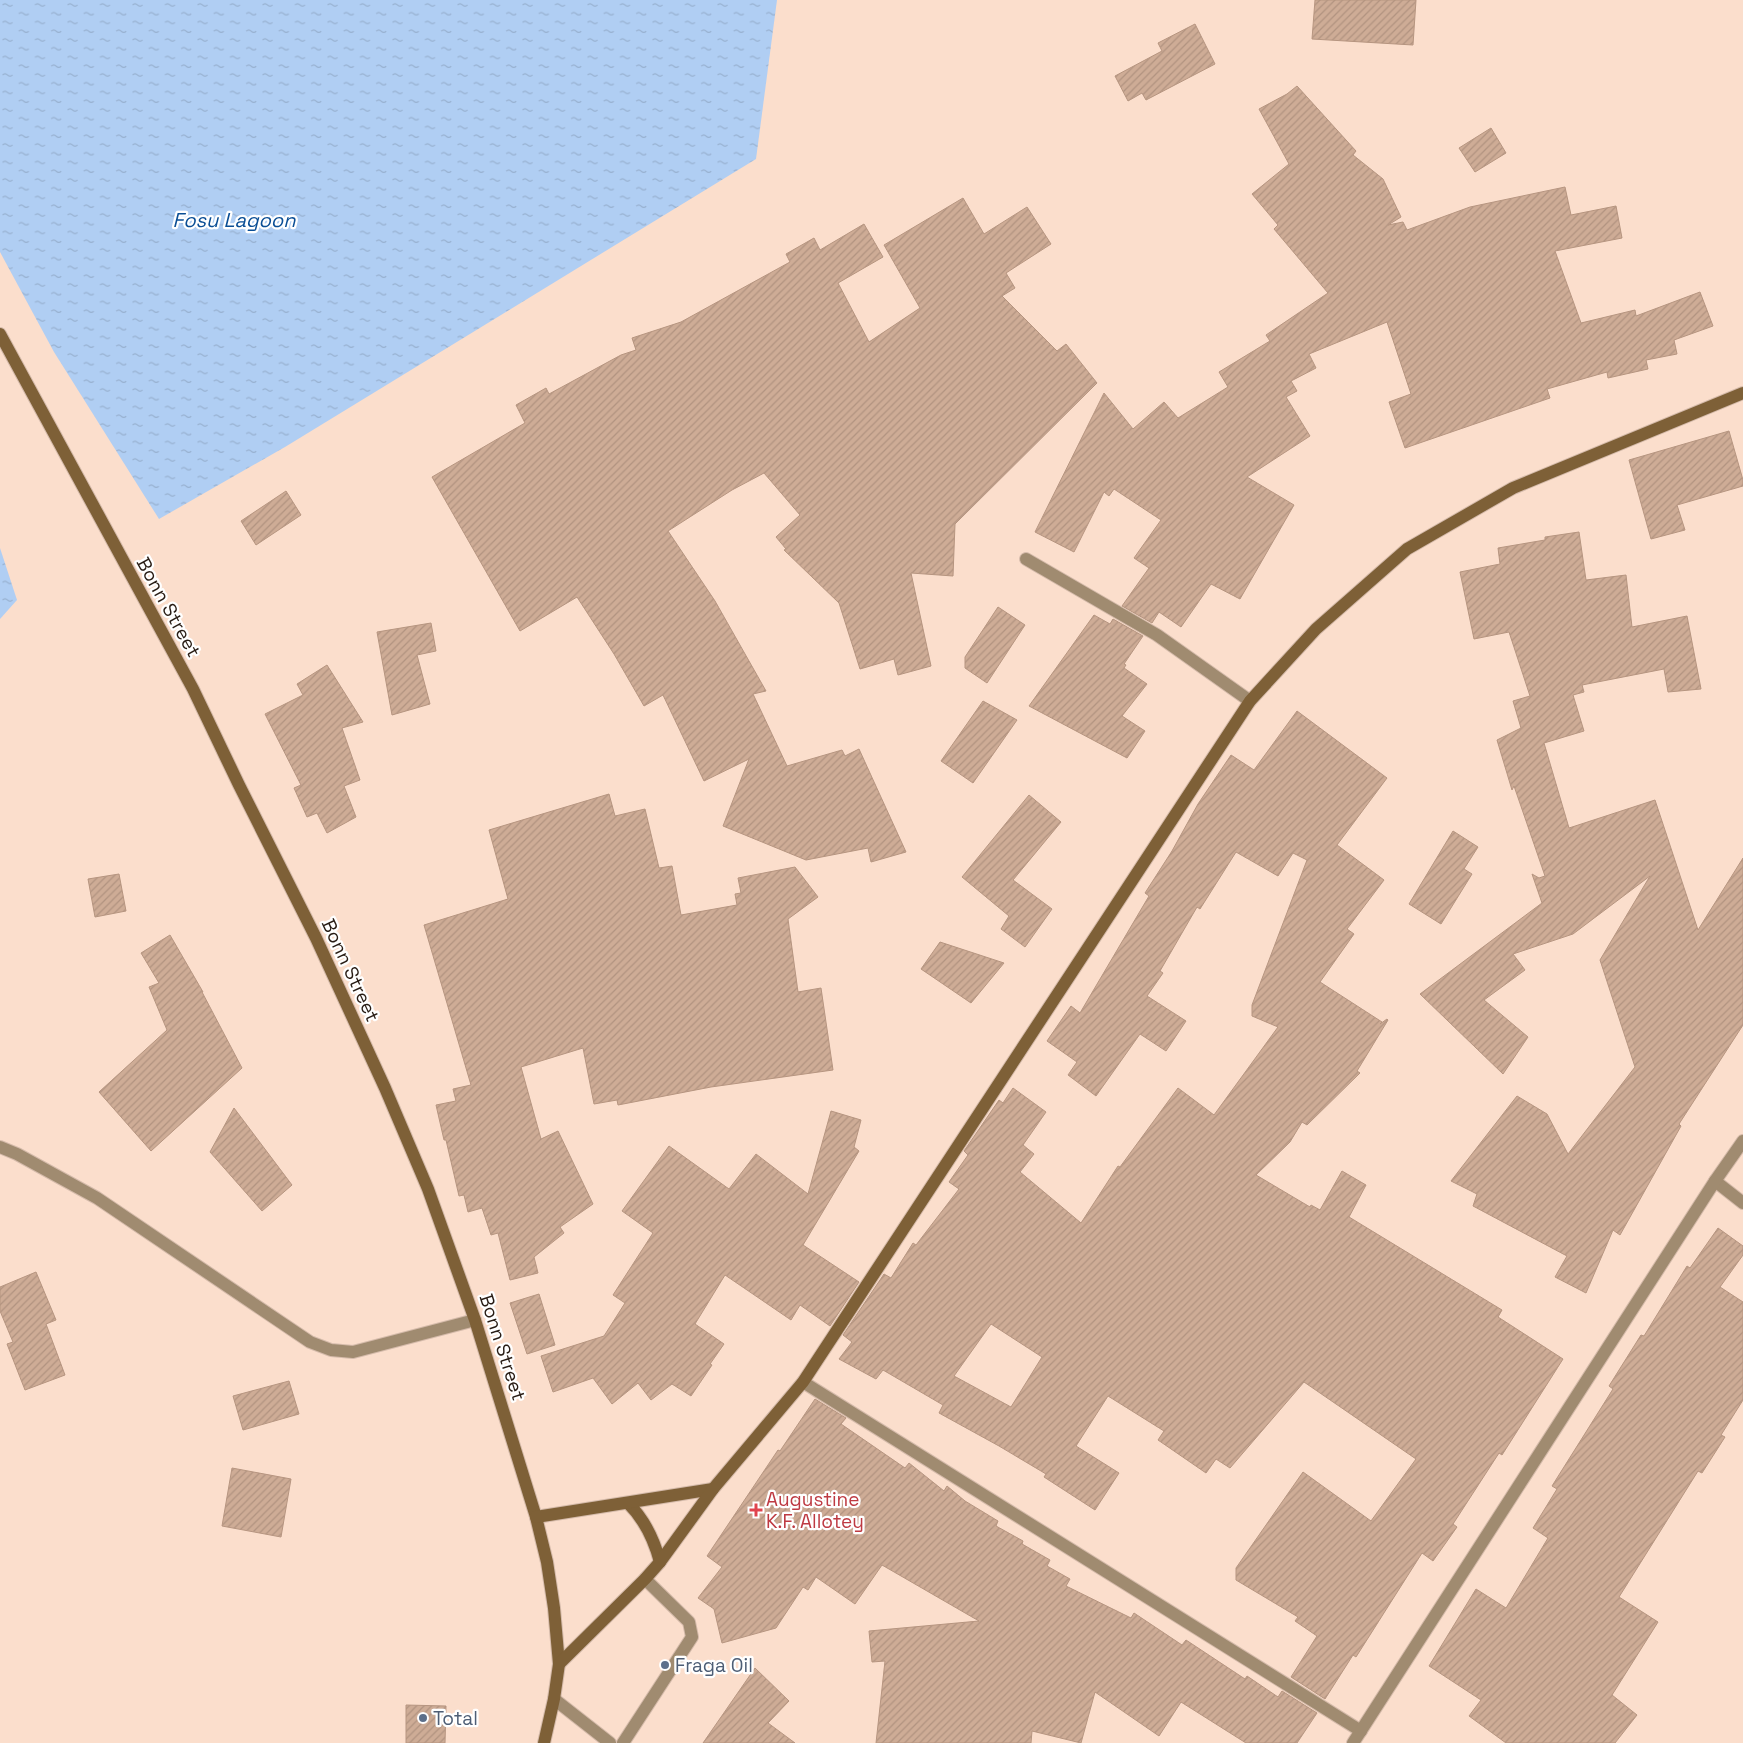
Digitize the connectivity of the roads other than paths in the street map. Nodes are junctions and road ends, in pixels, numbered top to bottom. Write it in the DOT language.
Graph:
graph roads {
  1 [pos="0,334"];
  2 [pos="1743,393"];
  3 [pos="1026,560"];
  4 [pos="1250,701"];
  5 [pos="1743,1141"];
  6 [pos="0,1147"];
  7 [pos="1715,1181"];
  8 [pos="1743,1203"];
  9 [pos="475,1320"];
  10 [pos="803,1382"];
  11 [pos="713,1488"];
  12 [pos="628,1503"];
  13 [pos="536,1517"];
  14 [pos="660,1562"];
  15 [pos="645,1579"];
  16 [pos="559,1664"];
  17 [pos="554,1699"];
  18 [pos="1361,1731"];
  19 [pos="544,1743"];
  20 [pos="610,1743"];
  21 [pos="623,1743"];
  22 [pos="1353,1743"];
  1 -- 9 [label="street, Bonn Street"];
  2 -- 4 [label="street"];
  3 -- 4 [label="street"];
  4 -- 10 [label="street"];
  5 -- 7 [label="street"];
  6 -- 9 [label="street"];
  7 -- 8 [label="street"];
  7 -- 18 [label="street"];
  9 -- 13 [label="street, Bonn Street"];
  10 -- 11 [label="street"];
  10 -- 18 [label="street"];
  11 -- 12 [label="street"];
  11 -- 14 [label="street"];
  12 -- 13 [label="street"];
  12 -- 14 [label="street"];
  13 -- 16 [label="street, Bonn Street"];
  14 -- 15 [label="street"];
  15 -- 16 [label="street"];
  15 -- 21 [label="street"];
  16 -- 17 [label="street, Bonn Street"];
  17 -- 19 [label="street, Bonn Street"];
  17 -- 20 [label="street"];
  18 -- 22 [label="street"];
}
